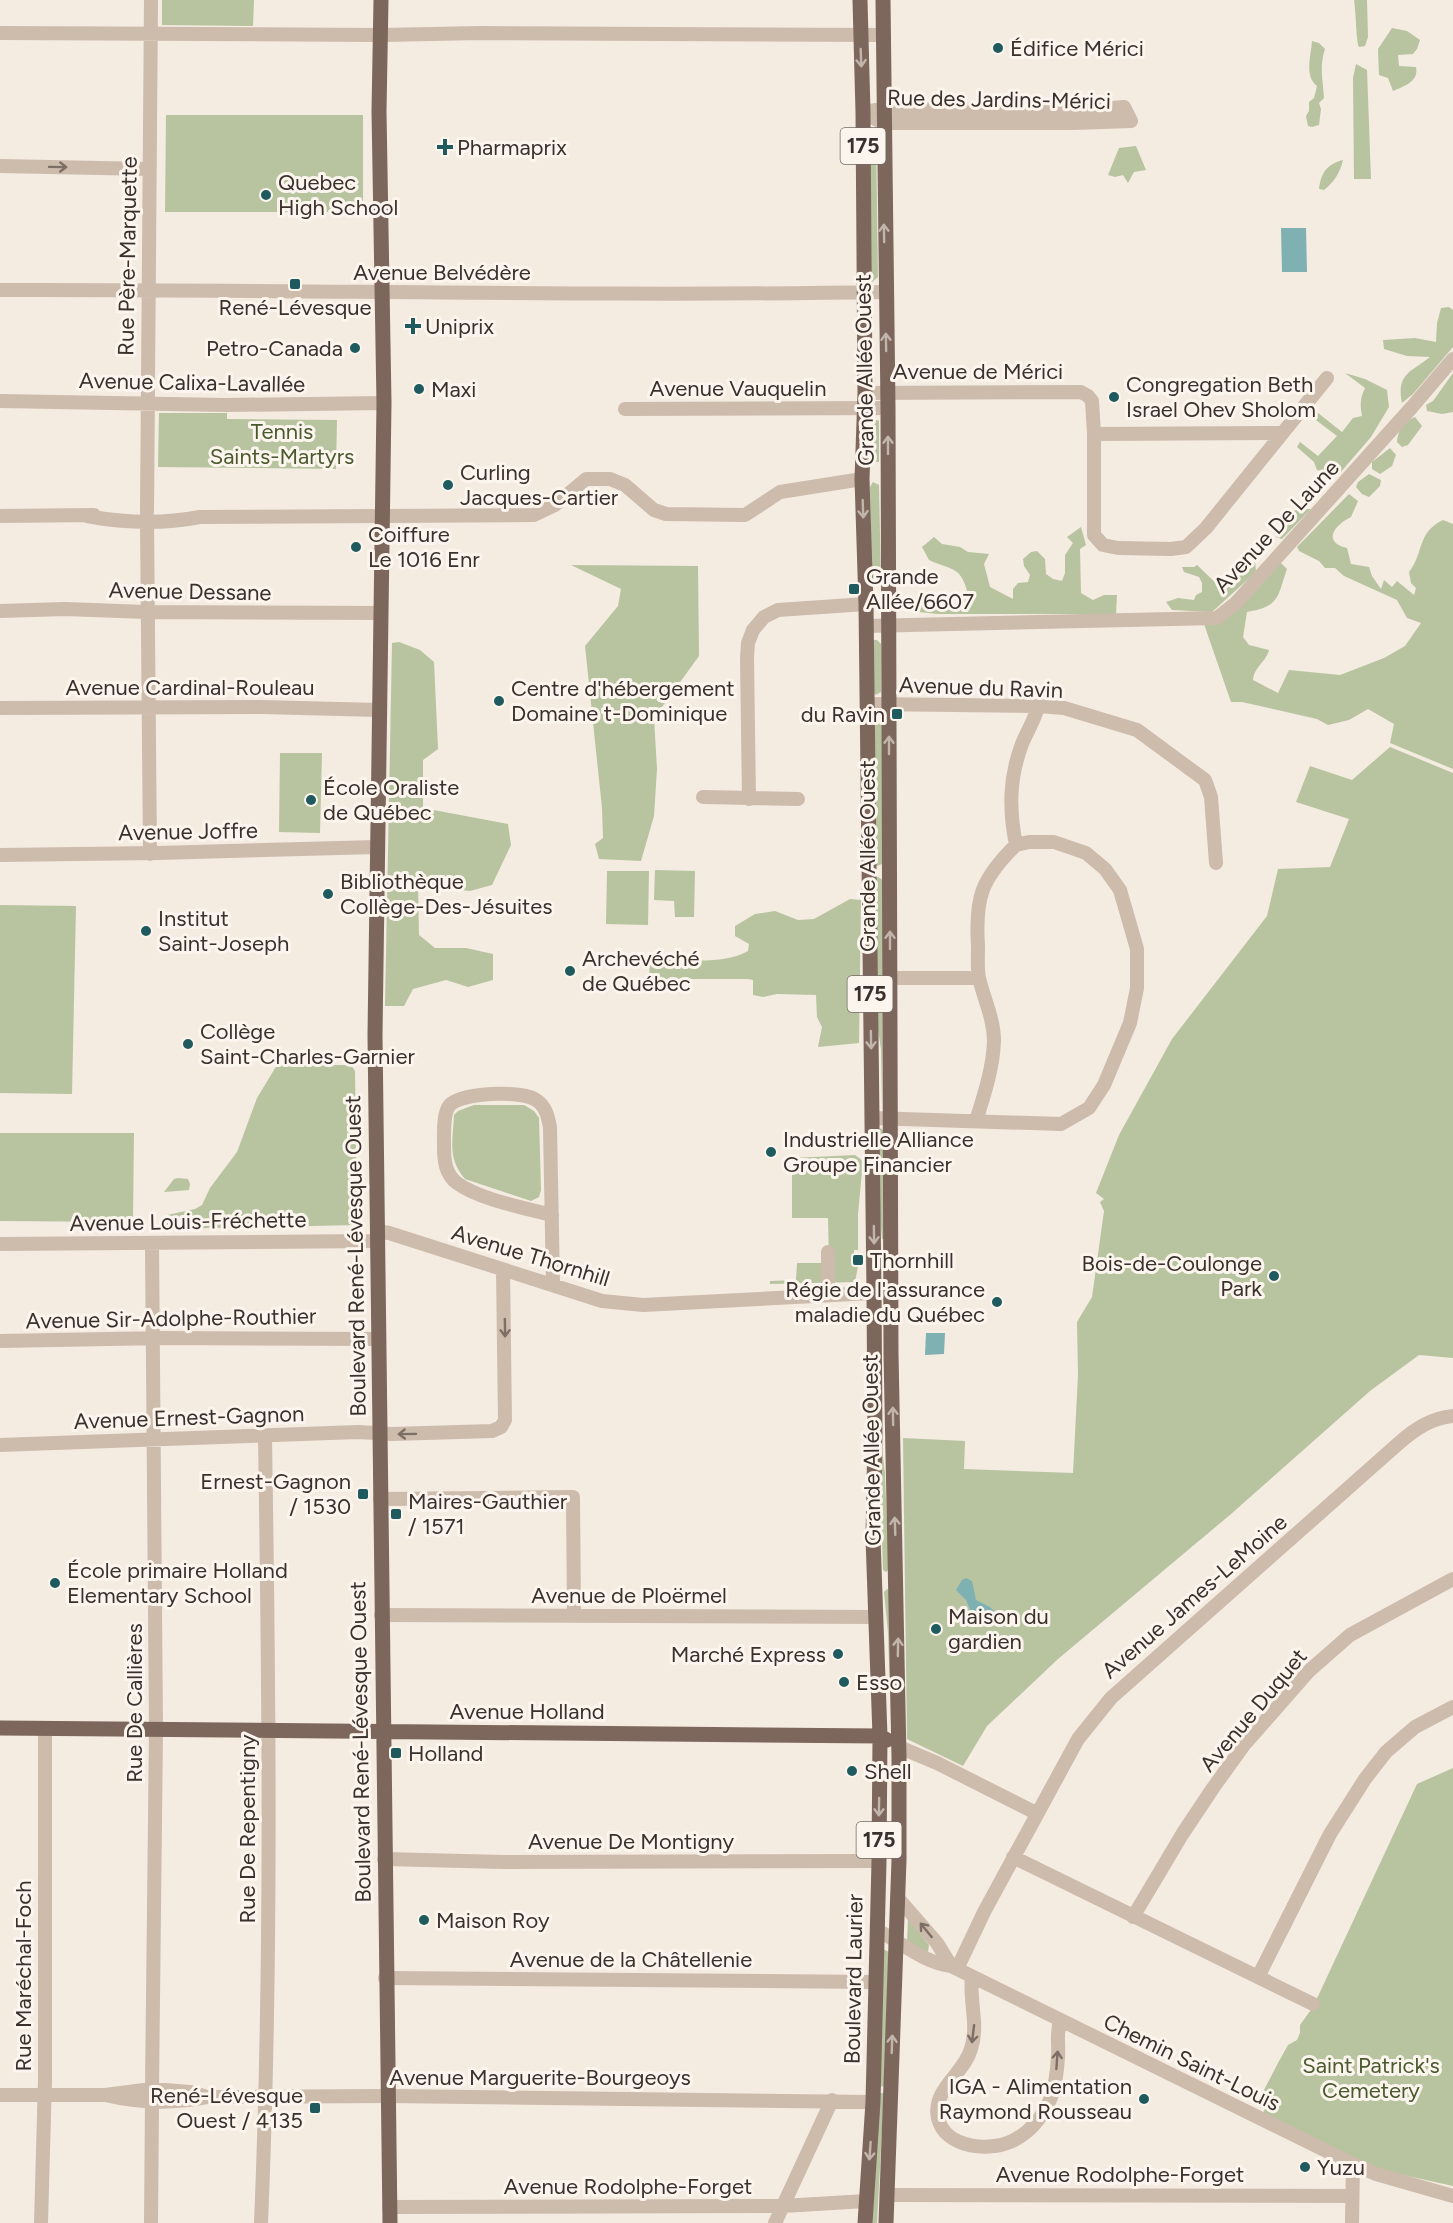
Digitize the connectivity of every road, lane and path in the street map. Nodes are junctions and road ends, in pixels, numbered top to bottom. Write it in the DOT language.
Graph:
graph roads {
  1 [pos="151,0"];
  2 [pos="381,0"];
  3 [pos="860,0"];
  4 [pos="883,0"];
  5 [pos="0,33"];
  6 [pos="151,34"];
  7 [pos="381,35"];
  8 [pos="860,35"];
  9 [pos="883,35"];
  10 [pos="863,112"];
  11 [pos="883,116"];
  12 [pos="0,166"];
  13 [pos="149,170"];
  14 [pos="0,290"];
  15 [pos="147,290"];
  16 [pos="863,292"];
  17 [pos="885,292"];
  18 [pos="382,293"];
  19 [pos="1453,359"];
  20 [pos="1327,378"];
  21 [pos="886,393"];
  22 [pos="0,401"];
  23 [pos="864,401"];
  24 [pos="147,402"];
  25 [pos="384,403"];
  26 [pos="888,408"];
  27 [pos="625,409"];
  28 [pos="1282,433"];
  29 [pos="1094,434"];
  30 [pos="862,479"];
  31 [pos="381,515"];
  32 [pos="0,516"];
  33 [pos="147,517"];
  34 [pos="866,604"];
  35 [pos="0,611"];
  36 [pos="146,612"];
  37 [pos="380,613"];
  38 [pos="888,624"];
  39 [pos="866,626"];
  40 [pos="867,704"];
  41 [pos="889,704"];
  42 [pos="1038,706"];
  43 [pos="148,707"];
  44 [pos="0,708"];
  45 [pos="379,710"];
  46 [pos="703,796"];
  47 [pos="749,799"];
  48 [pos="798,799"];
  49 [pos="1016,845"];
  50 [pos="377,847"];
  51 [pos="150,854"];
  52 [pos="0,855"];
  53 [pos="1216,863"];
  54 [pos="869,871"];
  55 [pos="890,871"];
  56 [pos="890,978"];
  57 [pos="979,978"];
  58 [pos="872,1118"];
  59 [pos="890,1118"];
  60 [pos="976,1121"];
  61 [pos="552,1215"];
  62 [pos="377,1236"];
  63 [pos="0,1244"];
  64 [pos="152,1244"];
  65 [pos="828,1252"];
  66 [pos="503,1270"];
  67 [pos="553,1285"];
  68 [pos="828,1286"];
  69 [pos="891,1292"];
  70 [pos="874,1293"];
  71 [pos="379,1338"];
  72 [pos="153,1339"];
  73 [pos="0,1341"];
  74 [pos="1453,1416"];
  75 [pos="380,1434"];
  76 [pos="265,1436"];
  77 [pos="155,1439"];
  78 [pos="0,1445"];
  79 [pos="380,1499"];
  80 [pos="1453,1579"];
  81 [pos="381,1615"];
  82 [pos="574,1616"];
  83 [pos="876,1617"];
  84 [pos="1453,1707"];
  85 [pos="0,1728"];
  86 [pos="45,1728"];
  87 [pos="156,1729"];
  88 [pos="268,1730"];
  89 [pos="382,1731"];
  90 [pos="880,1736"];
  91 [pos="899,1747"];
  92 [pos="1036,1813"];
  93 [pos="1013,1857"];
  94 [pos="384,1859"];
  95 [pos="879,1861"];
  96 [pos="897,1897"];
  97 [pos="1133,1917"];
  98 [pos="877,1930"];
  99 [pos="896,1940"];
  100 [pos="954,1968"];
  101 [pos="972,1977"];
  102 [pos="1258,1977"];
  103 [pos="385,1978"];
  104 [pos="875,1982"];
  105 [pos="1313,2004"];
  106 [pos="1060,2021"];
  107 [pos="0,2095"];
  108 [pos="44,2095"];
  109 [pos="152,2096"];
  110 [pos="388,2096"];
  111 [pos="266,2097"];
  112 [pos="832,2100"];
  113 [pos="873,2102"];
  114 [pos="1353,2164"];
  115 [pos="887,2195"];
  116 [pos="1352,2196"];
  117 [pos="1453,2196"];
  118 [pos="866,2201"];
  119 [pos="783,2206"];
  120 [pos="390,2215"];
  121 [pos="41,2223"];
  122 [pos="151,2223"];
  123 [pos="261,2223"];
  124 [pos="775,2223"];
  125 [pos="865,2223"];
  126 [pos="885,2223"];
  127 [pos="1352,2223"];
  1 -- 6 [label="street, Rue Père-Marquette"];
  2 -- 7 [label="main road, Boulevard René-Lévesque Ouest"];
  3 -- 8 [label="main road, Grande Allée Ouest / 175"];
  4 -- 9 [label="main road, Grande Allée Ouest / 175"];
  5 -- 6 [label="street"];
  6 -- 7 [label="street"];
  6 -- 13 [label="street, Rue Père-Marquette"];
  7 -- 8 [label="street"];
  7 -- 18 [label="main road, Boulevard René-Lévesque Ouest"];
  8 -- 9 [label="street"];
  8 -- 10 [label="main road, Grande Allée Ouest / 175, one-way"];
  9 -- 11 [label="main road, Grande Allée Ouest / 175"];
  10 -- 11 [label="street, Rue des Jardins-Mérici"];
  10 -- 16 [label="main road, Grande Allée Ouest / 175"];
  11 -- 11 [label="street, Rue des Jardins-Mérici"];
  17 -- 11 [label="main road, Grande Allée Ouest / 175, one-way"];
  12 -- 13 [label="street, one-way"];
  13 -- 15 [label="street, Rue Père-Marquette"];
  14 -- 15 [label="street, Avenue Belvédère"];
  15 -- 18 [label="street, Avenue Belvédère"];
  15 -- 24 [label="street, Rue Père-Marquette"];
  16 -- 17 [label="street, Avenue Belvédère"];
  16 -- 18 [label="street, Avenue Belvédère"];
  16 -- 23 [label="main road, Grande Allée Ouest / 175"];
  21 -- 17 [label="main road, Grande Allée Ouest / 175, one-way"];
  18 -- 25 [label="main road, Boulevard René-Lévesque Ouest"];
  19 -- 38 [label="street, Avenue De Laune"];
  20 -- 28 [label="street, Avenue de Mérici"];
  21 -- 23 [label="street, Avenue de Mérici"];
  21 -- 26 [label="main road, Grande Allée Ouest / 175"];
  21 -- 29 [label="street, Avenue de Mérici"];
  22 -- 24 [label="street, Avenue Calixa-Lavallée"];
  23 -- 26 [label="street, Avenue Vauquelin"];
  23 -- 27 [label="street, Avenue Vauquelin"];
  23 -- 30 [label="main road, Grande Allée Ouest / 175"];
  24 -- 25 [label="street, Avenue Calixa-Lavallée"];
  24 -- 33 [label="street, Rue Père-Marquette"];
  25 -- 31 [label="main road, Boulevard René-Lévesque Ouest"];
  38 -- 26 [label="main road, Grande Allée Ouest / 175, one-way"];
  28 -- 29 [label="street"];
  28 -- 29 [label="street, Avenue de Mérici"];
  30 -- 31 [label="street"];
  30 -- 34 [label="main road, Grande Allée Ouest / 175, one-way"];
  31 -- 33 [label="street"];
  31 -- 37 [label="main road, Boulevard René-Lévesque Ouest"];
  32 -- 33 [label="street"];
  33 -- 36 [label="street, Rue Père-Marquette"];
  34 -- 39 [label="main road, Grande Allée Ouest / 175"];
  34 -- 47 [label="street"];
  35 -- 36 [label="street, Avenue Dessane"];
  36 -- 37 [label="street, Avenue Dessane"];
  36 -- 43 [label="street, Rue Père-Marquette"];
  37 -- 45 [label="main road, Boulevard René-Lévesque Ouest"];
  38 -- 39 [label="street, Avenue De Laune"];
  38 -- 41 [label="main road, Grande Allée Ouest / 175"];
  39 -- 40 [label="main road, Grande Allée Ouest / 175"];
  40 -- 41 [label="street, Avenue du Ravin"];
  40 -- 54 [label="main road, Grande Allée Ouest / 175"];
  41 -- 42 [label="street, Avenue du Ravin"];
  55 -- 41 [label="main road, Grande Allée Ouest / 175, one-way"];
  42 -- 49 [label="street"];
  42 -- 53 [label="street, Avenue du Ravin"];
  43 -- 44 [label="street, Avenue Cardinal-Rouleau"];
  43 -- 45 [label="street, Avenue Cardinal-Rouleau"];
  43 -- 51 [label="street, Rue Père-Marquette"];
  45 -- 50 [label="main road, Boulevard René-Lévesque Ouest"];
  46 -- 47 [label="street"];
  47 -- 48 [label="street"];
  49 -- 57 [label="street"];
  49 -- 60 [label="street"];
  50 -- 51 [label="street, Avenue Joffre"];
  50 -- 62 [label="main road, Boulevard René-Lévesque Ouest"];
  51 -- 52 [label="street, Avenue Joffre"];
  54 -- 55 [label="main road"];
  54 -- 58 [label="main road, Grande Allée Ouest / 175, one-way"];
  56 -- 55 [label="main road, Grande Allée Ouest / 175, one-way"];
  56 -- 57 [label="street"];
  56 -- 59 [label="main road, Grande Allée Ouest / 175"];
  57 -- 60 [label="street"];
  58 -- 59 [label="street"];
  58 -- 70 [label="main road, Grande Allée Ouest / 175, one-way"];
  59 -- 60 [label="street"];
  59 -- 69 [label="main road, Grande Allée Ouest / 175"];
  61 -- 61 [label="street"];
  61 -- 67 [label="street"];
  62 -- 64 [label="street, Avenue Louis-Fréchette"];
  62 -- 66 [label="street, Avenue Thornhill"];
  62 -- 71 [label="main road, Boulevard René-Lévesque Ouest"];
  63 -- 64 [label="street, Avenue Louis-Fréchette"];
  64 -- 72 [label="street, Rue De Callières"];
  65 -- 68 [label="street"];
  66 -- 67 [label="street, Avenue Thornhill"];
  66 -- 75 [label="street, Avenue Ernest-Gagnon, one-way"];
  67 -- 70 [label="street, Avenue Thornhill"];
  69 -- 70 [label="street, Avenue Thornhill"];
  91 -- 69 [label="main road, Grande Allée Ouest / 175, one-way"];
  70 -- 83 [label="main road, Grande Allée Ouest / 175"];
  71 -- 72 [label="street, Avenue Sir-Adolphe-Routhier"];
  71 -- 75 [label="main road, Boulevard René-Lévesque Ouest"];
  72 -- 73 [label="street, Avenue Sir-Adolphe-Routhier"];
  72 -- 77 [label="street, Rue De Callières"];
  74 -- 92 [label="street, Avenue James-LeMoine"];
  75 -- 76 [label="street, Avenue Ernest-Gagnon"];
  75 -- 79 [label="main road, Boulevard René-Lévesque Ouest"];
  76 -- 77 [label="street, Avenue Ernest-Gagnon"];
  76 -- 88 [label="street, Rue De Repentigny"];
  77 -- 78 [label="street, Avenue Ernest-Gagnon"];
  77 -- 87 [label="street, Rue De Callières"];
  79 -- 81 [label="main road, Boulevard René-Lévesque Ouest"];
  79 -- 82 [label="street"];
  80 -- 97 [label="street, Avenue Duquet"];
  81 -- 82 [label="street, Avenue de Ploërmel"];
  81 -- 89 [label="main road, Boulevard René-Lévesque Ouest"];
  82 -- 83 [label="street, Avenue de Ploërmel"];
  83 -- 90 [label="main road, Grande Allée Ouest / 175"];
  84 -- 102 [label="street"];
  85 -- 86 [label="main road, Avenue Holland"];
  86 -- 87 [label="main road, Avenue Holland"];
  86 -- 108 [label="street, Rue Maréchal-Foch"];
  87 -- 88 [label="main road, Avenue Holland"];
  87 -- 109 [label="street, Rue De Callières"];
  88 -- 89 [label="main road, Avenue Holland"];
  88 -- 111 [label="street, Rue De Repentigny"];
  89 -- 90 [label="main road, Avenue Holland"];
  89 -- 94 [label="main road, Boulevard René-Lévesque Ouest"];
  90 -- 91 [label="main road, Avenue Holland"];
  90 -- 95 [label="main road, Boulevard Laurier / 175, one-way"];
  91 -- 92 [label="street, Avenue Holland"];
  91 -- 96 [label="main road, Boulevard Laurier / 175"];
  92 -- 93 [label="street, Avenue James-LeMoine"];
  93 -- 97 [label="street"];
  93 -- 100 [label="street, Avenue James-LeMoine"];
  94 -- 95 [label="street, Avenue De Montigny"];
  94 -- 103 [label="main road, Boulevard René-Lévesque Ouest"];
  95 -- 98 [label="main road, Boulevard Laurier / 175"];
  96 -- 99 [label="main road, Boulevard Laurier / 175"];
  100 -- 96 [label="street, Chemin Saint-Louis, one-way"];
  97 -- 102 [label="street"];
  98 -- 99 [label="street, Chemin Saint-Louis"];
  98 -- 104 [label="main road, Boulevard Laurier / 175"];
  99 -- 100 [label="street, Chemin Saint-Louis"];
  115 -- 99 [label="main road, Boulevard Laurier / 175, one-way"];
  100 -- 101 [label="street, Chemin Saint-Louis"];
  101 -- 106 [label="street, Chemin Saint-Louis"];
  101 -- 106 [label="street, one-way"];
  102 -- 105 [label="street"];
  103 -- 104 [label="street, Avenue de la Châtellenie"];
  103 -- 110 [label="main road, Boulevard René-Lévesque Ouest"];
  104 -- 113 [label="main road, Boulevard Laurier / 175"];
  106 -- 114 [label="street, Chemin Saint-Louis"];
  107 -- 108 [label="street, Avenue Marguerite-Bourgeoys"];
  108 -- 109 [label="street, Avenue Marguerite-Bourgeoys"];
  108 -- 121 [label="street, Rue Maréchal-Foch"];
  109 -- 111 [label="street, Avenue Marguerite-Bourgeoys"];
  109 -- 122 [label="street, Rue De Callières"];
  110 -- 111 [label="street, Avenue Marguerite-Bourgeoys"];
  110 -- 112 [label="street, Avenue Marguerite-Bourgeoys"];
  110 -- 120 [label="main road, Boulevard René-Lévesque Ouest"];
  111 -- 123 [label="street, Rue De Repentigny"];
  112 -- 113 [label="street, Avenue Marguerite-Bourgeoys"];
  112 -- 119 [label="street"];
  113 -- 118 [label="main road, Boulevard Laurier / 175, one-way"];
  114 -- 116 [label="street"];
  114 -- 117 [label="street, Chemin Saint-Louis"];
  115 -- 116 [label="street, Avenue Rodolphe-Forget"];
  115 -- 126 [label="main road, Boulevard Laurier / 175"];
  116 -- 127 [label="street"];
  118 -- 119 [label="street, Avenue Rodolphe-Forget"];
  118 -- 125 [label="main road, Boulevard Laurier / 175"];
  119 -- 120 [label="street, Avenue Rodolphe-Forget"];
  119 -- 124 [label="street"];
}
